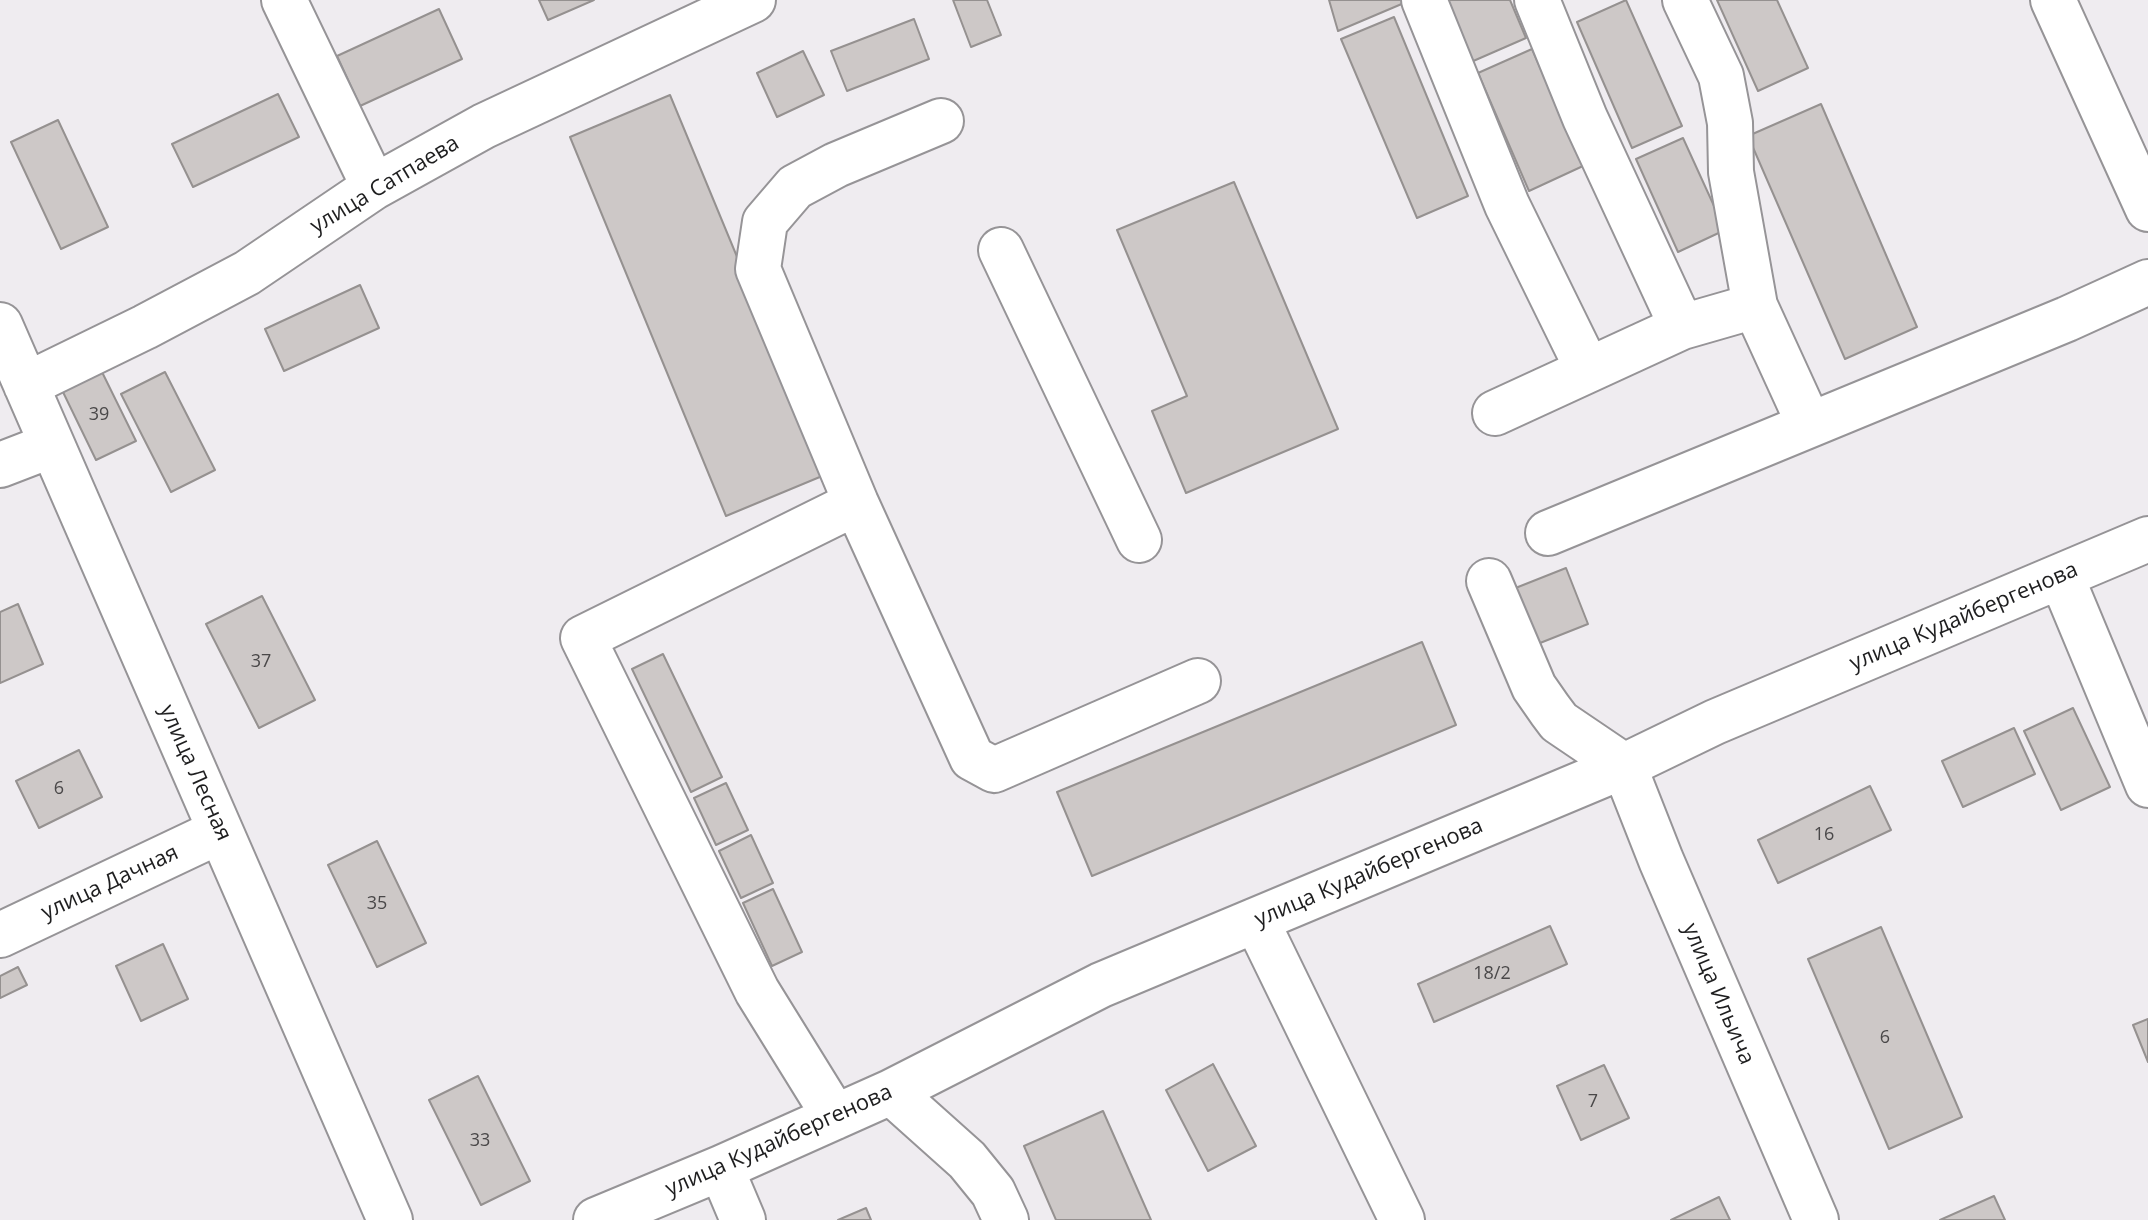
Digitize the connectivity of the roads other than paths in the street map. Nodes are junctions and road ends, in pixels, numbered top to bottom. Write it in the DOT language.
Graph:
graph roads {
  1 [pos="284,0"];
  2 [pos="753,0"];
  3 [pos="1424,0"];
  4 [pos="1537,0"];
  5 [pos="1685,0"];
  6 [pos="2053,0"];
  7 [pos="941,121"];
  8 [pos="374,187"];
  9 [pos="2148,209"];
  10 [pos="1001,250"];
  11 [pos="2148,282"];
  12 [pos="1755,306"];
  13 [pos="0,325"];
  14 [pos="1682,327"];
  15 [pos="1588,370"];
  16 [pos="26,385"];
  17 [pos="1495,413"];
  18 [pos="1809,424"];
  19 [pos="52,445"];
  20 [pos="0,465"];
  21 [pos="856,503"];
  22 [pos="1548,533"];
  23 [pos="2148,539"];
  24 [pos="1139,540"];
  25 [pos="2061,576"];
  26 [pos="1489,581"];
  27 [pos="1198,681"];
  28 [pos="1624,766"];
  29 [pos="2148,785"];
  30 [pos="220,831"];
  31 [pos="1256,920"];
  32 [pos="0,935"];
  33 [pos="891,1092"];
  34 [pos="835,1117"];
  35 [pos="721,1168"];
  36 [pos="390,1220"];
  37 [pos="596,1220"];
  38 [pos="743,1220"];
  39 [pos="1006,1220"];
  40 [pos="1402,1220"];
  41 [pos="1816,1220"];
  1 -- 8 [label="street"];
  2 -- 8 [label="street, улица Сатпаева"];
  3 -- 15 [label="street"];
  4 -- 14 [label="street"];
  5 -- 12 [label="street"];
  6 -- 9 [label="street"];
  7 -- 21 [label="street"];
  8 -- 16 [label="street, улица Сатпаева"];
  10 -- 24 [label="street"];
  11 -- 18 [label="street"];
  12 -- 14 [label="street"];
  12 -- 18 [label="street"];
  13 -- 16 [label="street, улица Лесная"];
  14 -- 15 [label="street"];
  15 -- 17 [label="street"];
  16 -- 19 [label="street, улица Лесная"];
  18 -- 22 [label="street"];
  19 -- 20 [label="street"];
  19 -- 30 [label="street, улица Лесная"];
  21 -- 27 [label="street"];
  21 -- 34 [label="street"];
  23 -- 25 [label="street, улица Кудайбергенова"];
  25 -- 28 [label="street, улица Кудайбергенова"];
  25 -- 29 [label="street"];
  26 -- 28 [label="street"];
  28 -- 31 [label="street, улица Кудайбергенова"];
  28 -- 41 [label="street, улица Ильича"];
  30 -- 32 [label="street, улица Дачная"];
  30 -- 36 [label="street, улица Лесная"];
  31 -- 33 [label="street, улица Кудайбергенова"];
  31 -- 40 [label="street"];
  33 -- 34 [label="street, улица Кудайбергенова"];
  33 -- 39 [label="street"];
  34 -- 35 [label="street, улица Кудайбергенова"];
  35 -- 37 [label="street, улица Кудайбергенова"];
  35 -- 38 [label="street"];
}
